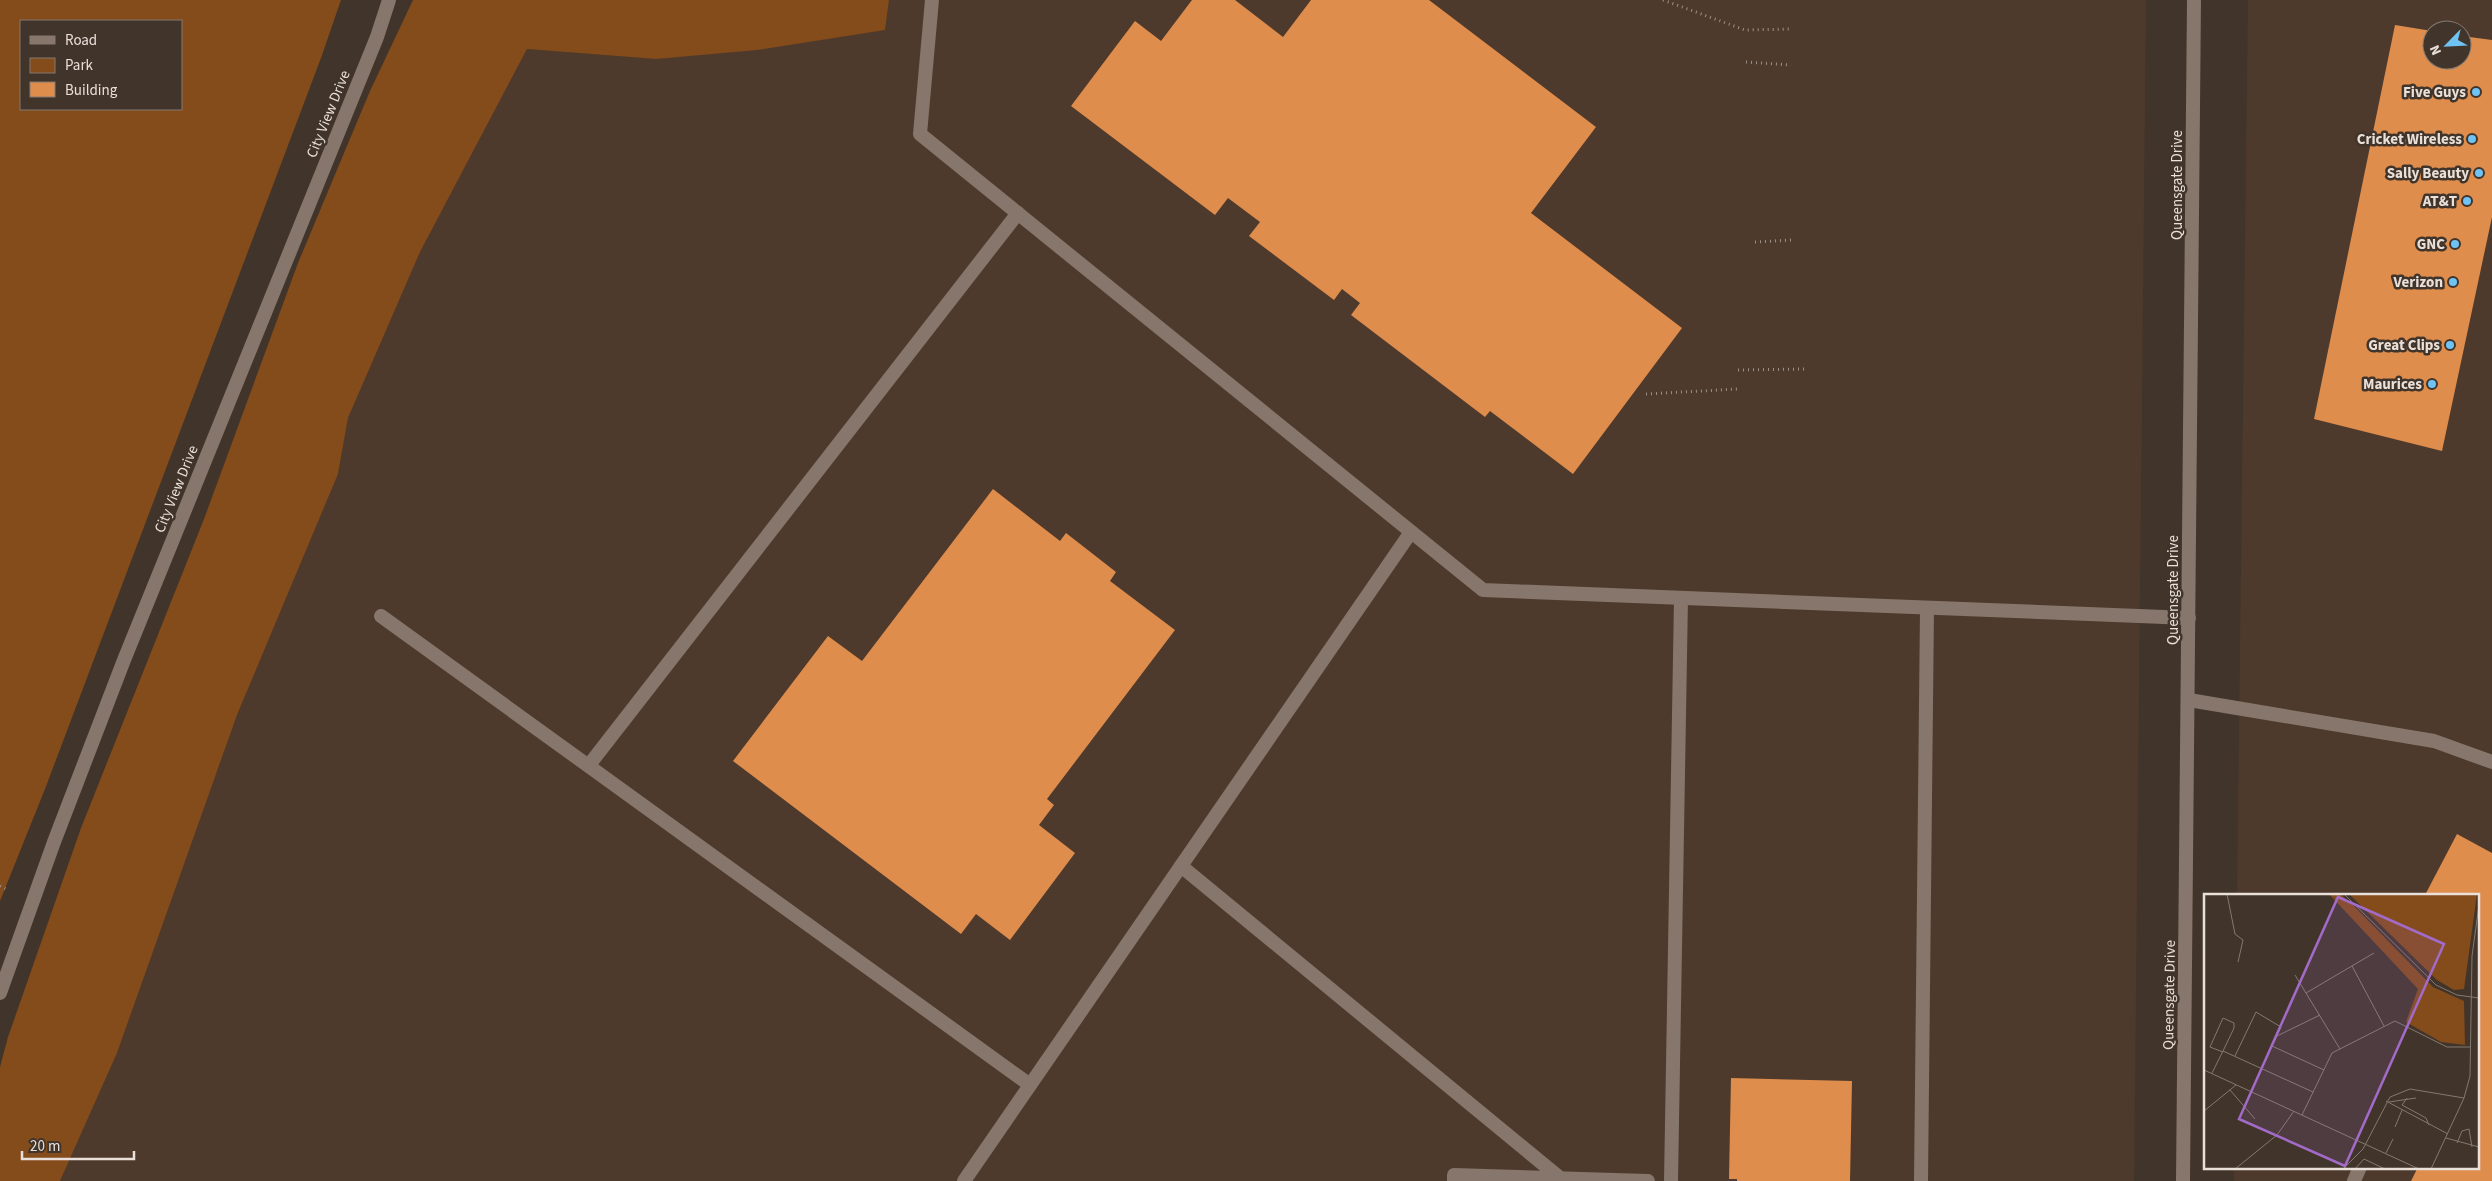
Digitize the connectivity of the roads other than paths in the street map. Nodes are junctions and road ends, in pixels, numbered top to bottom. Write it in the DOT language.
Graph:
graph roads {
  1 [pos="390,0"];
  2 [pos="932,0"];
  3 [pos="2194,0"];
  4 [pos="1018,213"];
  5 [pos="1411,532"];
  6 [pos="1681,598"];
  7 [pos="1927,608"];
  8 [pos="381,616"];
  9 [pos="2189,618"];
  10 [pos="2189,700"];
  11 [pos="2492,762"];
  12 [pos="589,765"];
  13 [pos="1181,866"];
  14 [pos="0,993"];
  15 [pos="1030,1085"];
  16 [pos="2360,1168"];
  17 [pos="1560,1178"];
  18 [pos="964,1181"];
  19 [pos="1454,1181"];
  20 [pos="1648,1181"];
  21 [pos="1671,1181"];
  22 [pos="1921,1181"];
  23 [pos="2183,1181"];
  24 [pos="2354,1181"];
  1 -- 14 [label="street, City View Drive"];
  2 -- 4 [label="street"];
  3 -- 9 [label="street, Queensgate Drive"];
  4 -- 5 [label="street"];
  4 -- 12 [label="street"];
  5 -- 6 [label="street"];
  5 -- 13 [label="street"];
  6 -- 7 [label="street"];
  6 -- 21 [label="street"];
  7 -- 9 [label="street"];
  7 -- 22 [label="street"];
  8 -- 12 [label="street"];
  9 -- 10 [label="street, Queensgate Drive"];
  10 -- 11 [label="street"];
  10 -- 23 [label="street, Queensgate Drive"];
  12 -- 15 [label="street"];
  13 -- 15 [label="street"];
  13 -- 17 [label="street"];
  15 -- 18 [label="street"];
  16 -- 24 [label="street"];
  17 -- 19 [label="street"];
  17 -- 20 [label="street"];
}
